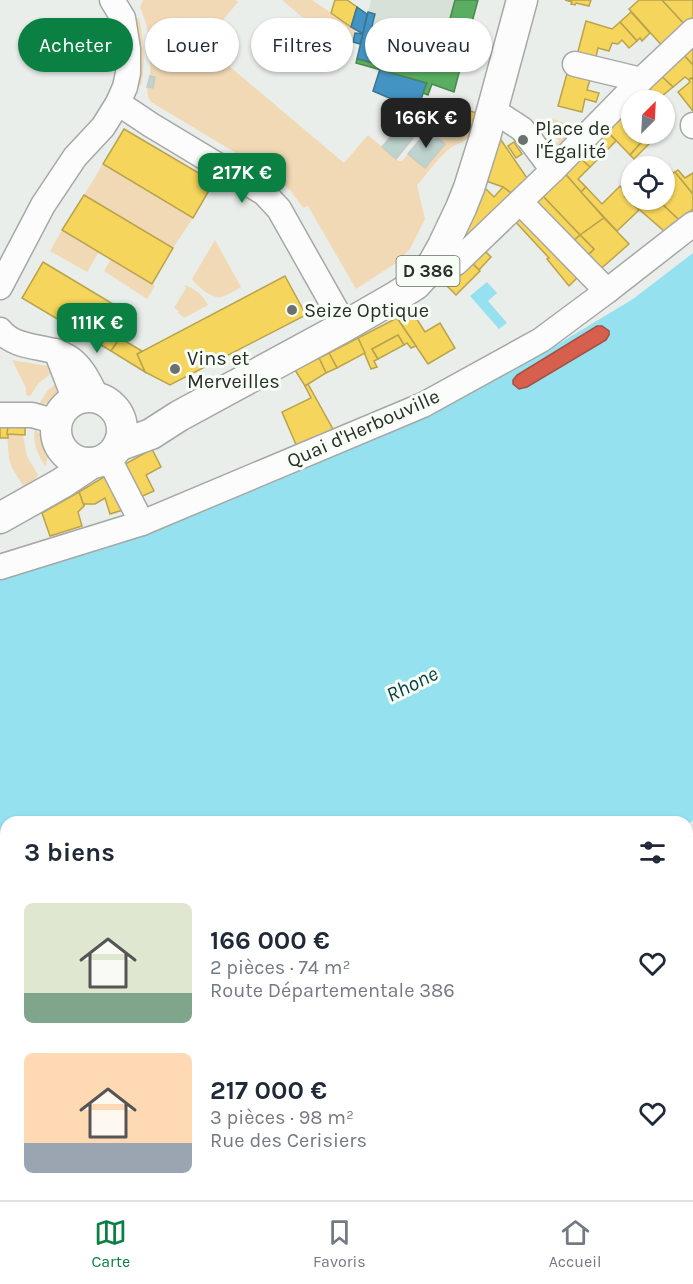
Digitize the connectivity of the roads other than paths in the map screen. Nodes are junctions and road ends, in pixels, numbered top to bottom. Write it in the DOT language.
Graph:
graph roads {
  1 [pos="112,0"];
  2 [pos="522,0"];
  3 [pos="693,31"];
  4 [pos="575,63"];
  5 [pos="640,80"];
  6 [pos="118,103"];
  7 [pos="493,110"];
  8 [pos="553,170"];
  9 [pos="520,202"];
  10 [pos="693,224"];
  11 [pos="434,262"];
  12 [pos="0,287"];
  13 [pos="607,291"];
  14 [pos="345,326"];
  15 [pos="0,330"];
  16 [pos="0,416"];
  17 [pos="81,416"];
  18 [pos="179,416"];
  19 [pos="106,455"];
  20 [pos="29,501"];
  21 [pos="0,519"];
  22 [pos="142,523"];
  23 [pos="0,567"];
  1 -- 6 [label="street"];
  2 -- 7 [label="main road, D 386"];
  3 -- 5 [label="street"];
  4 -- 5 [label="street"];
  5 -- 8 [label="street"];
  6 -- 12 [label="street"];
  6 -- 14 [label="street"];
  7 -- 8 [label="street"];
  7 -- 11 [label="main road, D 386"];
  8 -- 9 [label="street"];
  9 -- 11 [label="street"];
  9 -- 13 [label="street"];
  10 -- 13 [label="street, Quai d'Herbouville"];
  11 -- 14 [label="main road, D 386"];
  13 -- 22 [label="street, Quai d'Herbouville"];
  14 -- 18 [label="main road, D 386"];
  15 -- 17 [label="street"];
  16 -- 17 [label="street"];
  17 -- 18 [label="main road, D 386"];
  17 -- 19 [label="main road"];
  17 -- 19 [label="main road"];
  17 -- 20 [label="main road, D 386"];
  18 -- 19 [label="main road, D 386"];
  19 -- 20 [label="main road, D 386"];
  19 -- 22 [label="street"];
  20 -- 21 [label="main road, D 386"];
  22 -- 23 [label="street, Quai d'Herbouville"];
}
